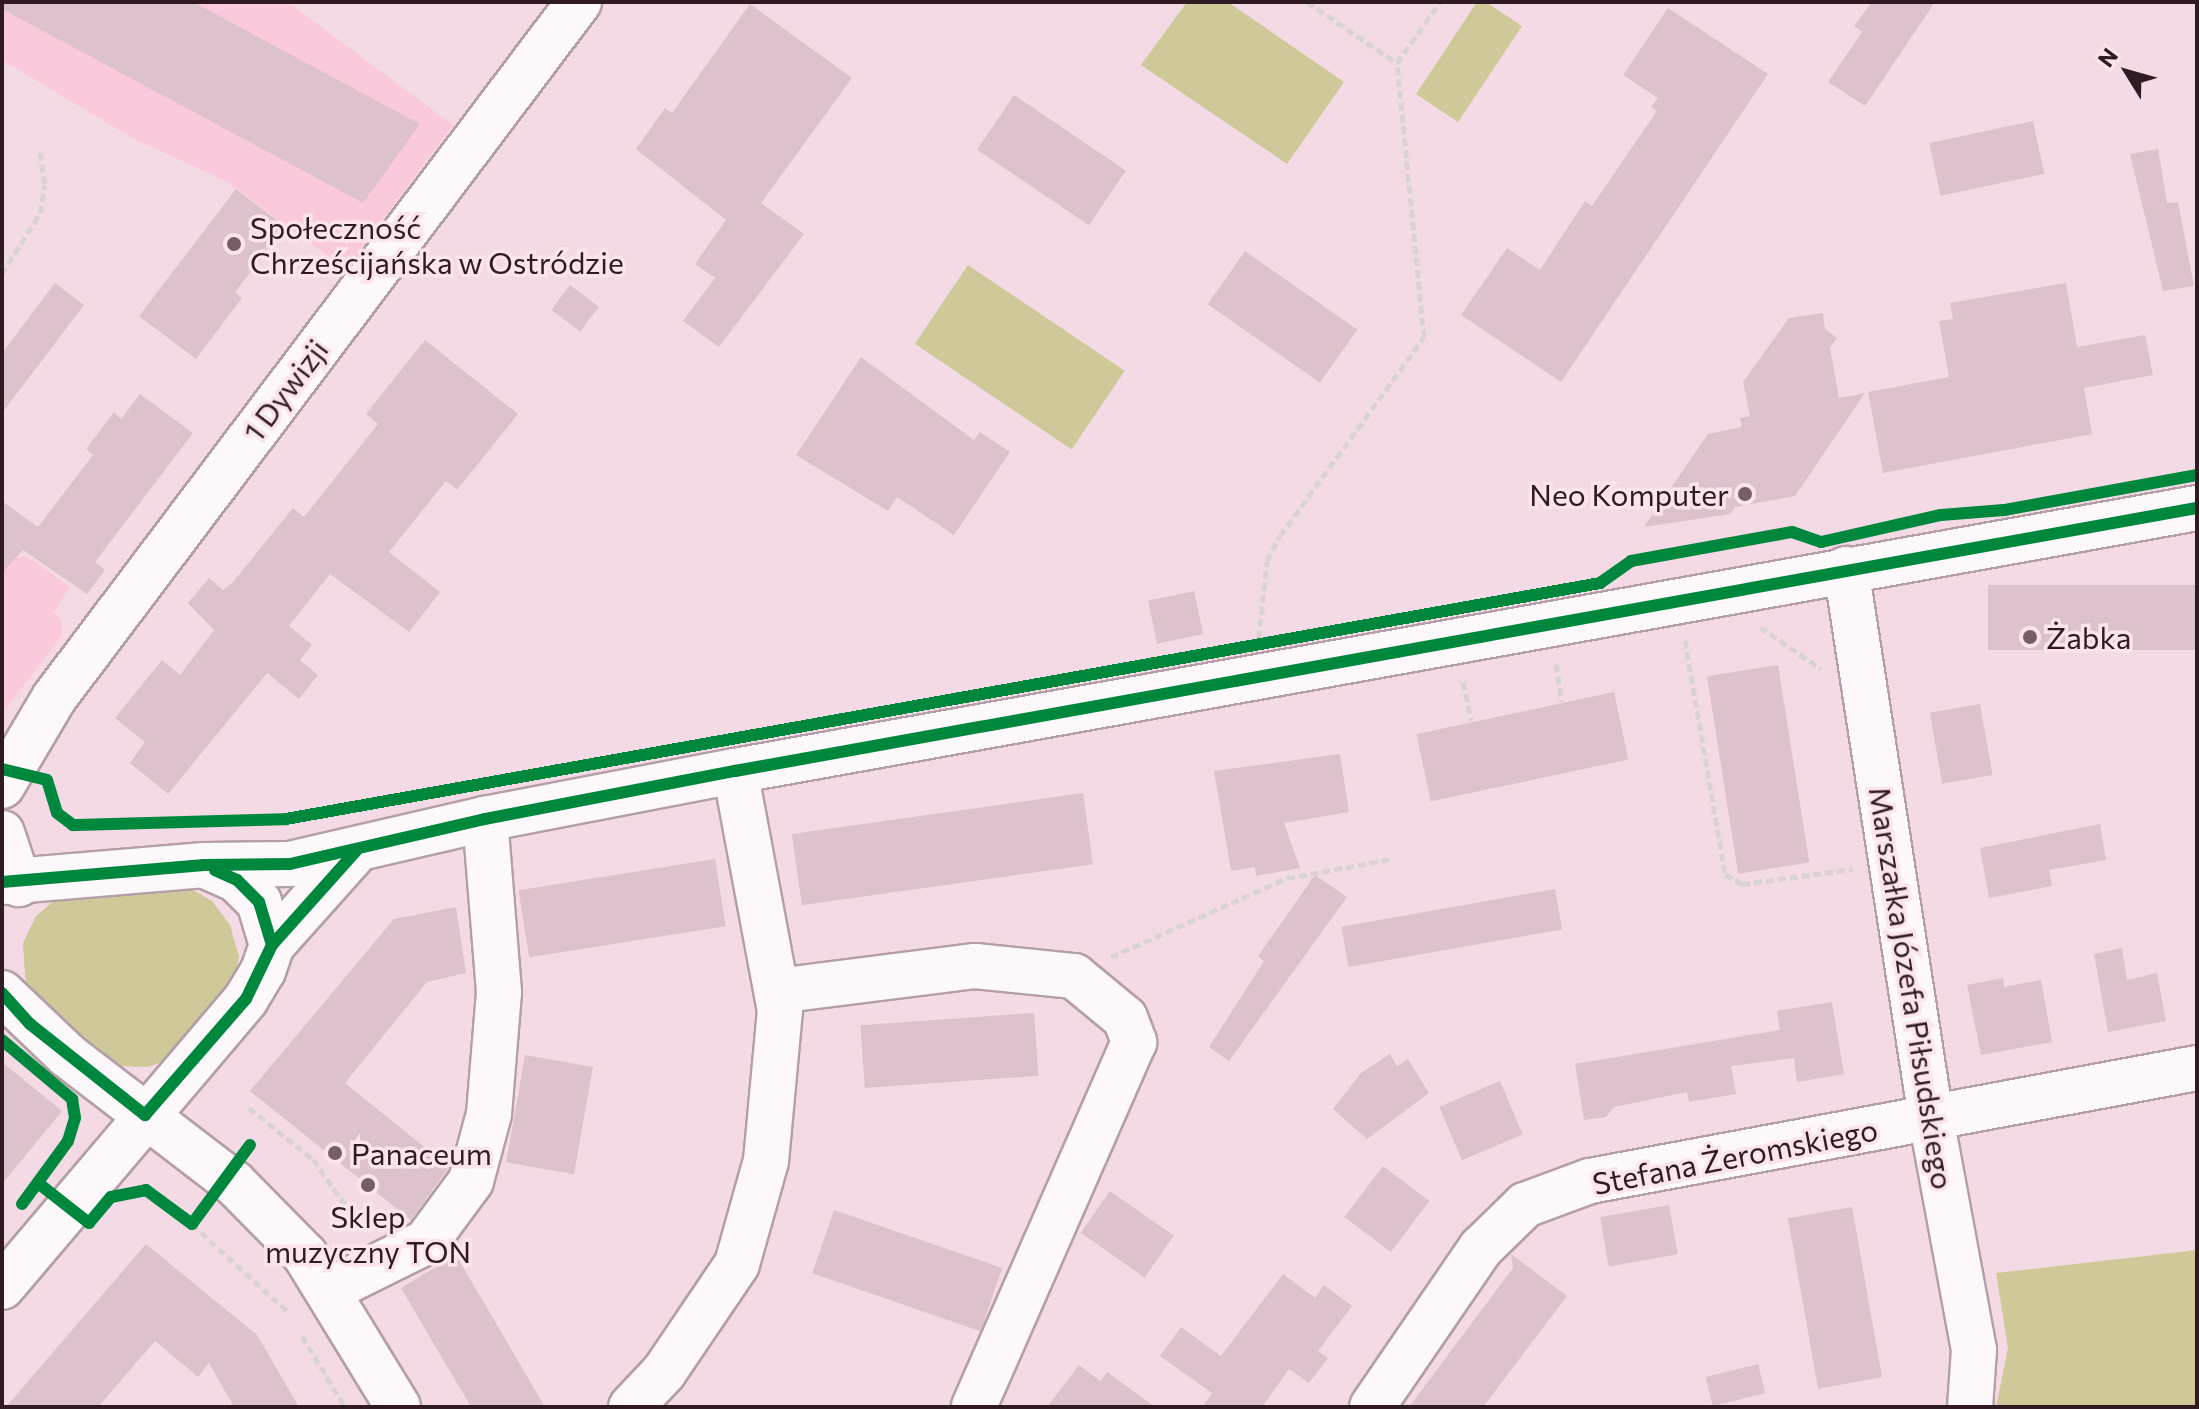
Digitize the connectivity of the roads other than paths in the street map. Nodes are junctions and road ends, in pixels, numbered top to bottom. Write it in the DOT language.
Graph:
graph roads {
  1 [pos="579,2"];
  2 [pos="2197,508"];
  3 [pos="1846,569"];
  4 [pos="735,771"];
  5 [pos="2,786"];
  6 [pos="485,819"];
  7 [pos="2,833"];
  8 [pos="357,850"];
  9 [pos="204,865"];
  10 [pos="8,890"];
  11 [pos="272,945"];
  12 [pos="777,991"];
  13 [pos="2,993"];
  14 [pos="2197,1068"];
  15 [pos="145,1115"];
  16 [pos="1931,1118"];
  17 [pos="2,1287"];
  18 [pos="329,1290"];
  19 [pos="398,1407"];
  20 [pos="631,1407"];
  21 [pos="974,1407"];
  22 [pos="1372,1407"];
  23 [pos="1970,1407"];
  1 -- 5 [label="street, 1 Dywizji"];
  2 -- 3 [label="street"];
  3 -- 4 [label="street"];
  3 -- 16 [label="street, Marszałka Józefa Piłsudskiego"];
  4 -- 6 [label="street"];
  4 -- 12 [label="street"];
  6 -- 8 [label="street"];
  6 -- 18 [label="street"];
  7 -- 10 [label="street"];
  8 -- 9 [label="street"];
  8 -- 11 [label="street"];
  9 -- 10 [label="street"];
  9 -- 11 [label="street"];
  11 -- 15 [label="street"];
  12 -- 20 [label="street"];
  12 -- 21 [label="street"];
  13 -- 15 [label="street"];
  14 -- 16 [label="street, Stefana Żeromskiego"];
  15 -- 17 [label="street"];
  15 -- 18 [label="street"];
  16 -- 22 [label="street, Stefana Żeromskiego"];
  16 -- 23 [label="street, Marszałka Józefa Piłsudskiego"];
  18 -- 19 [label="street"];
}
